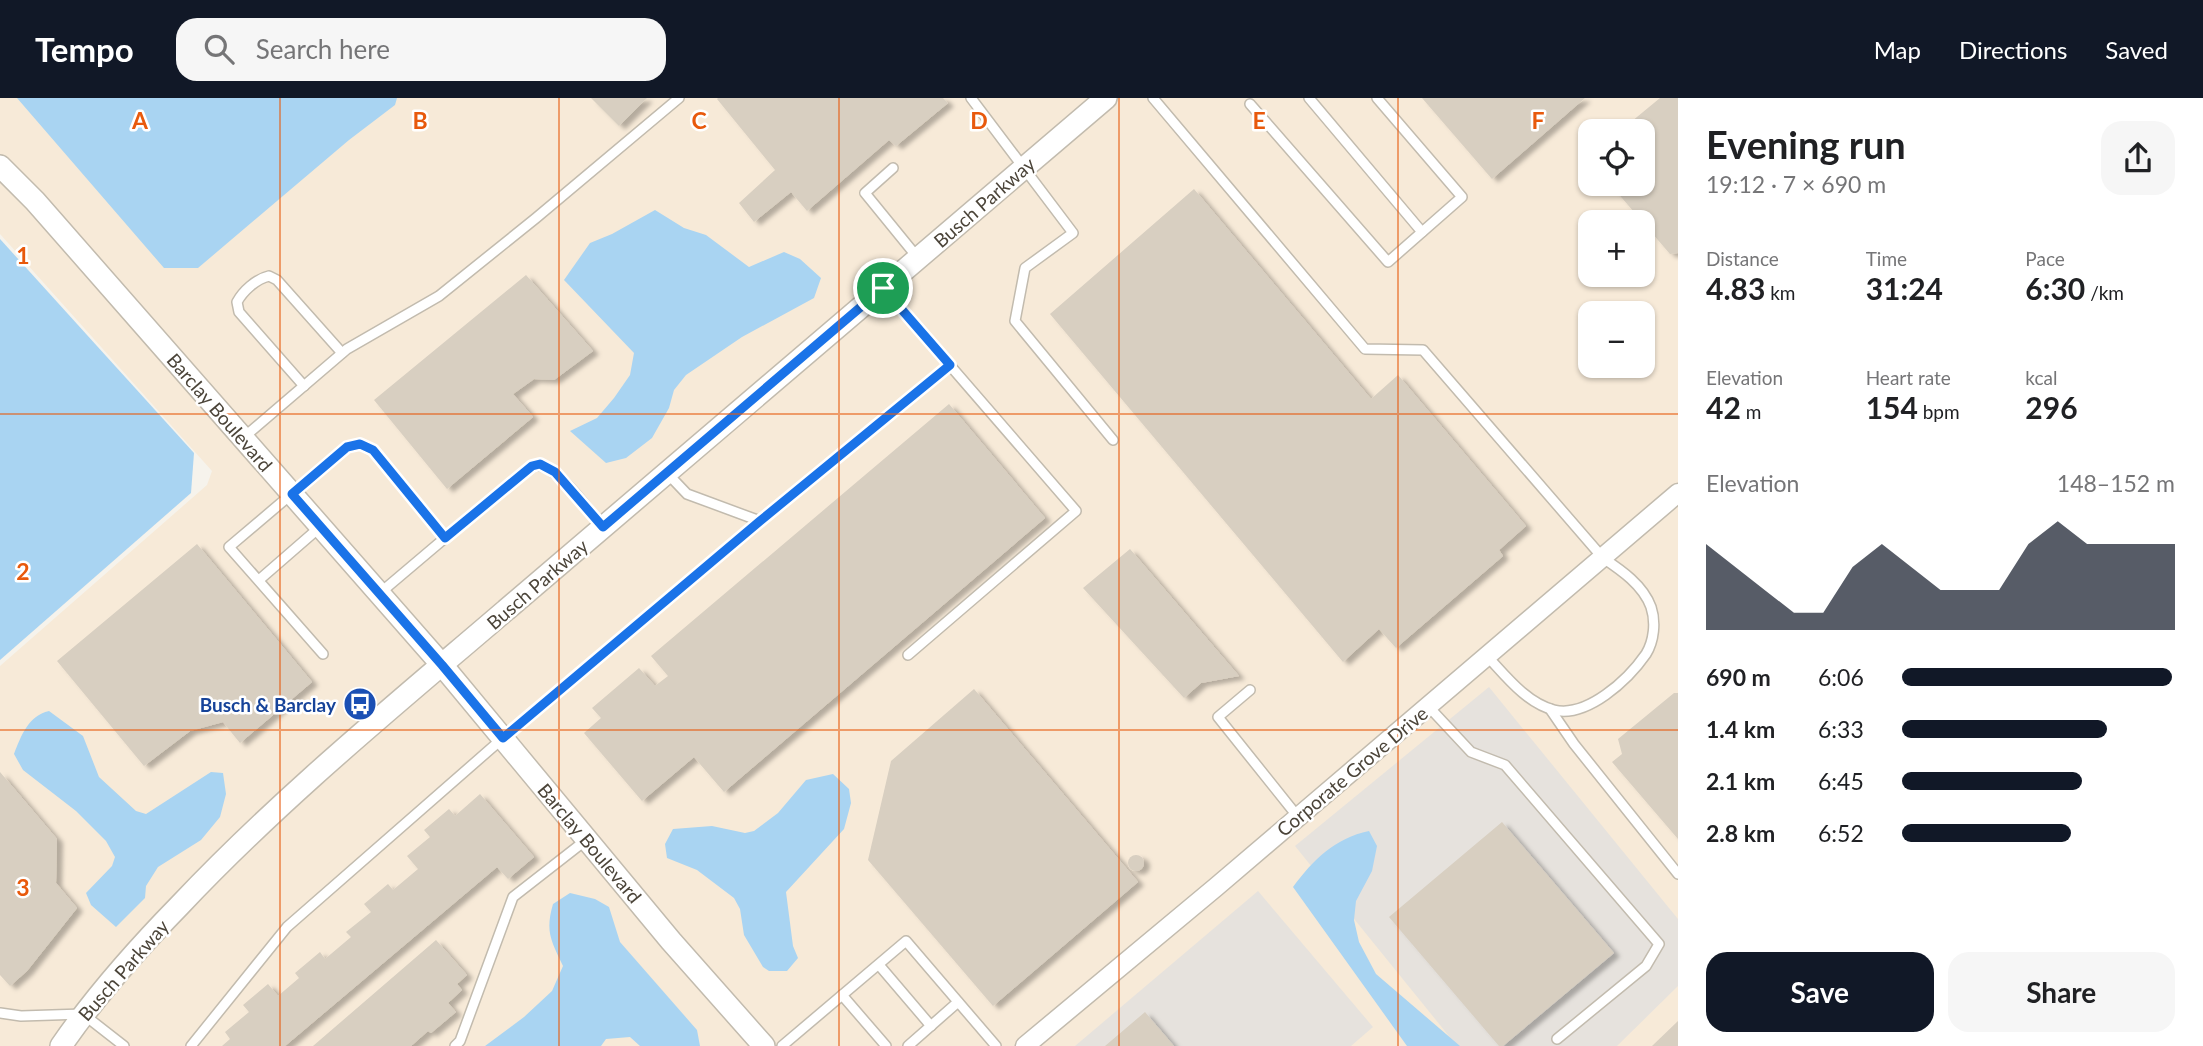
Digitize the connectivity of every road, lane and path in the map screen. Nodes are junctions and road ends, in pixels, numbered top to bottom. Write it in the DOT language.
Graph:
graph roads {
  1 [pos="679,98"];
  2 [pos="971,98"];
  3 [pos="1106,98"];
  4 [pos="1153,98"];
  5 [pos="1309,98"];
  6 [pos="1377,98"];
  7 [pos="1250,104"];
  8 [pos="0,166"];
  9 [pos="894,168"];
  10 [pos="1023,169"];
  11 [pos="1422,232"];
  12 [pos="918,258"];
  13 [pos="883,288"];
  14 [pos="342,353"];
  15 [pos="950,365"];
  16 [pos="304,386"];
  17 [pos="243,438"];
  18 [pos="1113,440"];
  19 [pos="667,473"];
  20 [pos="1678,493"];
  21 [pos="292,494"];
  22 [pos="760,521"];
  23 [pos="320,527"];
  24 [pos="603,527"];
  25 [pos="445,538"];
  26 [pos="1603,558"];
  27 [pos="259,580"];
  28 [pos="379,593"];
  29 [pos="323,654"];
  30 [pos="908,655"];
  31 [pos="1487,656"];
  32 [pos="442,665"];
  33 [pos="1250,690"];
  34 [pos="1428,706"];
  35 [pos="1550,709"];
  36 [pos="503,738"];
  37 [pos="1298,817"];
  38 [pos="587,839"];
  39 [pos="1678,874"];
  40 [pos="878,965"];
  41 [pos="842,995"];
  42 [pos="958,1002"];
  43 [pos="0,1013"];
  44 [pos="83,1014"];
  45 [pos="931,1026"];
  46 [pos="1557,1039"];
  47 [pos="756,1044"];
  48 [pos="61,1046"];
  49 [pos="124,1046"];
  50 [pos="191,1046"];
  51 [pos="455,1046"];
  52 [pos="782,1046"];
  53 [pos="886,1046"];
  54 [pos="908,1046"];
  55 [pos="996,1046"];
  56 [pos="1025,1046"];
  1 -- 14 [label="lane"];
  2 -- 10 [label="lane"];
  3 -- 10 [label="street, Busch Parkway"];
  4 -- 26 [label="lane"];
  5 -- 11 [label="lane"];
  6 -- 11 [label="lane"];
  7 -- 11 [label="lane"];
  8 -- 17 [label="street, Barclay Boulevard"];
  9 -- 12 [label="lane"];
  10 -- 12 [label="street, Busch Parkway"];
  10 -- 18 [label="lane"];
  12 -- 13 [label="street, Busch Parkway"];
  13 -- 15 [label="lane"];
  13 -- 19 [label="street, Busch Parkway"];
  14 -- 16 [label="lane"];
  14 -- 16 [label="lane"];
  15 -- 22 [label="lane"];
  15 -- 30 [label="lane"];
  16 -- 17 [label="lane"];
  17 -- 21 [label="street, Barclay Boulevard"];
  19 -- 22 [label="lane"];
  19 -- 24 [label="street, Busch Parkway"];
  20 -- 26 [label="street, Corporate Grove Drive"];
  21 -- 23 [label="street, Barclay Boulevard"];
  21 -- 25 [label="lane"];
  21 -- 27 [label="lane"];
  22 -- 36 [label="lane"];
  23 -- 27 [label="lane"];
  23 -- 28 [label="street, Barclay Boulevard"];
  24 -- 25 [label="lane"];
  24 -- 32 [label="street, Busch Parkway"];
  25 -- 28 [label="lane"];
  26 -- 31 [label="street, Corporate Grove Drive"];
  26 -- 35 [label="lane"];
  27 -- 29 [label="lane"];
  28 -- 32 [label="street, Barclay Boulevard"];
  31 -- 34 [label="street, Corporate Grove Drive"];
  31 -- 35 [label="lane"];
  32 -- 36 [label="street, Barclay Boulevard"];
  32 -- 44 [label="street, Busch Parkway"];
  33 -- 37 [label="lane"];
  34 -- 37 [label="street, Corporate Grove Drive"];
  34 -- 46 [label="lane"];
  35 -- 39 [label="lane"];
  36 -- 38 [label="street, Barclay Boulevard"];
  36 -- 50 [label="lane"];
  37 -- 56 [label="street, Corporate Grove Drive"];
  38 -- 47 [label="street, Barclay Boulevard"];
  38 -- 51 [label="lane"];
  40 -- 41 [label="lane"];
  40 -- 42 [label="lane"];
  40 -- 45 [label="lane"];
  41 -- 52 [label="lane"];
  41 -- 53 [label="lane"];
  42 -- 45 [label="lane"];
  42 -- 55 [label="lane"];
  43 -- 44 [label="lane"];
  44 -- 48 [label="street, Busch Parkway"];
  44 -- 49 [label="lane"];
  45 -- 54 [label="lane"];
}
